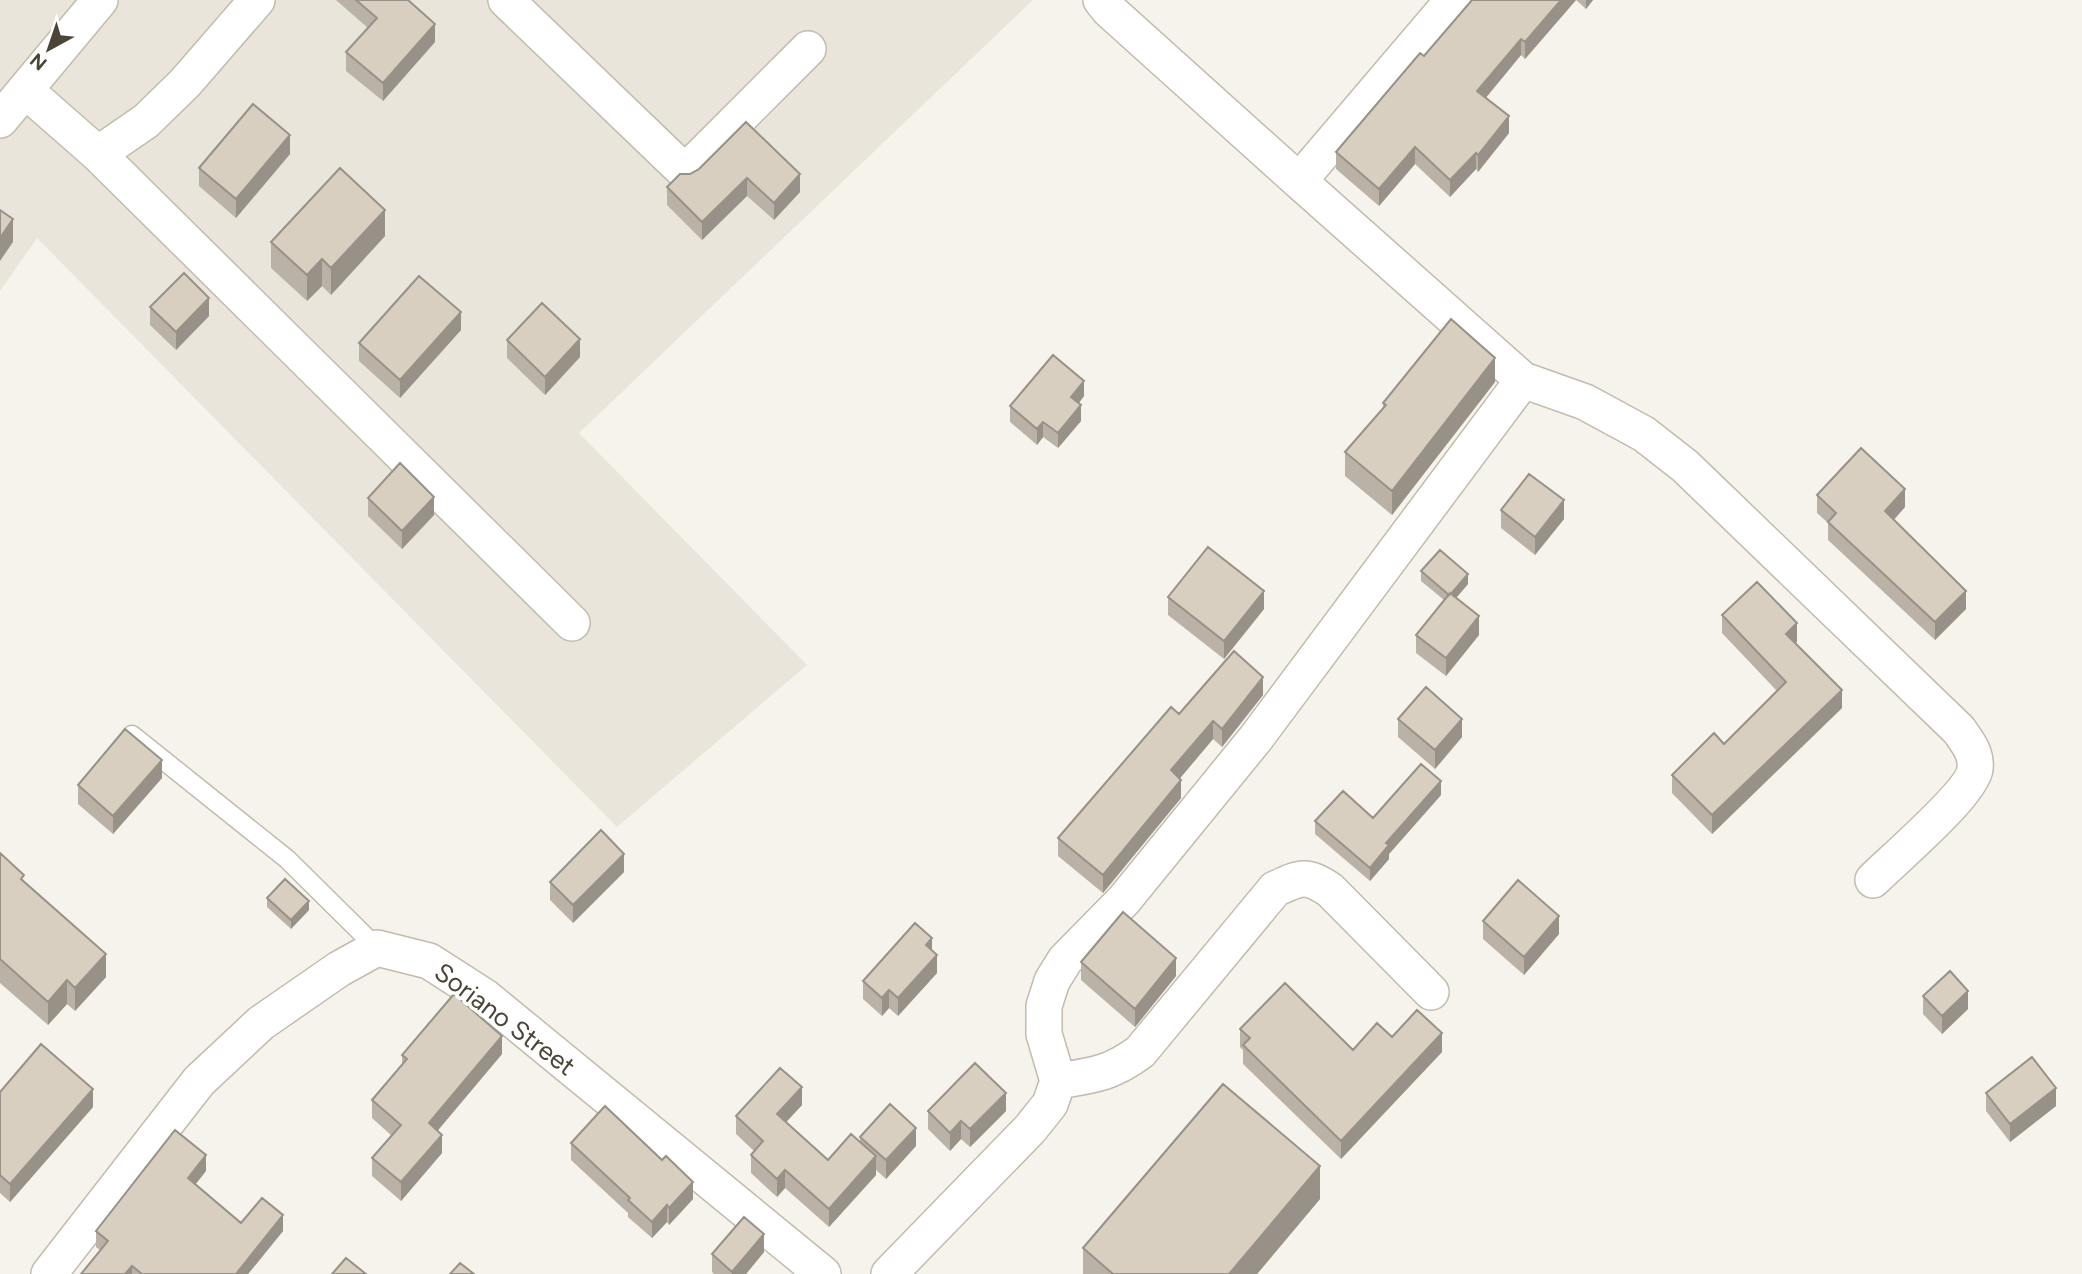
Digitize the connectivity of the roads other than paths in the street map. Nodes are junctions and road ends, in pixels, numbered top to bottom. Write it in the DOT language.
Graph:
graph roads {
  1 [pos="100,0"];
  2 [pos="257,0"];
  3 [pos="506,0"];
  4 [pos="1101,0"];
  5 [pos="1453,0"];
  6 [pos="808,49"];
  7 [pos="25,90"];
  8 [pos="0,120"];
  9 [pos="98,154"];
  10 [pos="1299,181"];
  11 [pos="1523,380"];
  12 [pos="572,624"];
  13 [pos="132,735"];
  14 [pos="1873,880"];
  15 [pos="377,948"];
  16 [pos="1431,992"];
  17 [pos="1058,1081"];
  18 [pos="49,1274"];
  19 [pos="822,1274"];
  20 [pos="889,1274"];
  1 -- 7 [label="street"];
  2 -- 9 [label="street"];
  3 -- 6 [label="street"];
  4 -- 10 [label="street"];
  5 -- 10 [label="street"];
  7 -- 8 [label="street"];
  7 -- 9 [label="street"];
  9 -- 12 [label="street"];
  10 -- 11 [label="street"];
  11 -- 14 [label="street"];
  11 -- 17 [label="street"];
  13 -- 15 [label="lane"];
  15 -- 18 [label="street"];
  15 -- 19 [label="street, Soriano Street"];
  16 -- 17 [label="street"];
  17 -- 20 [label="street"];
}
